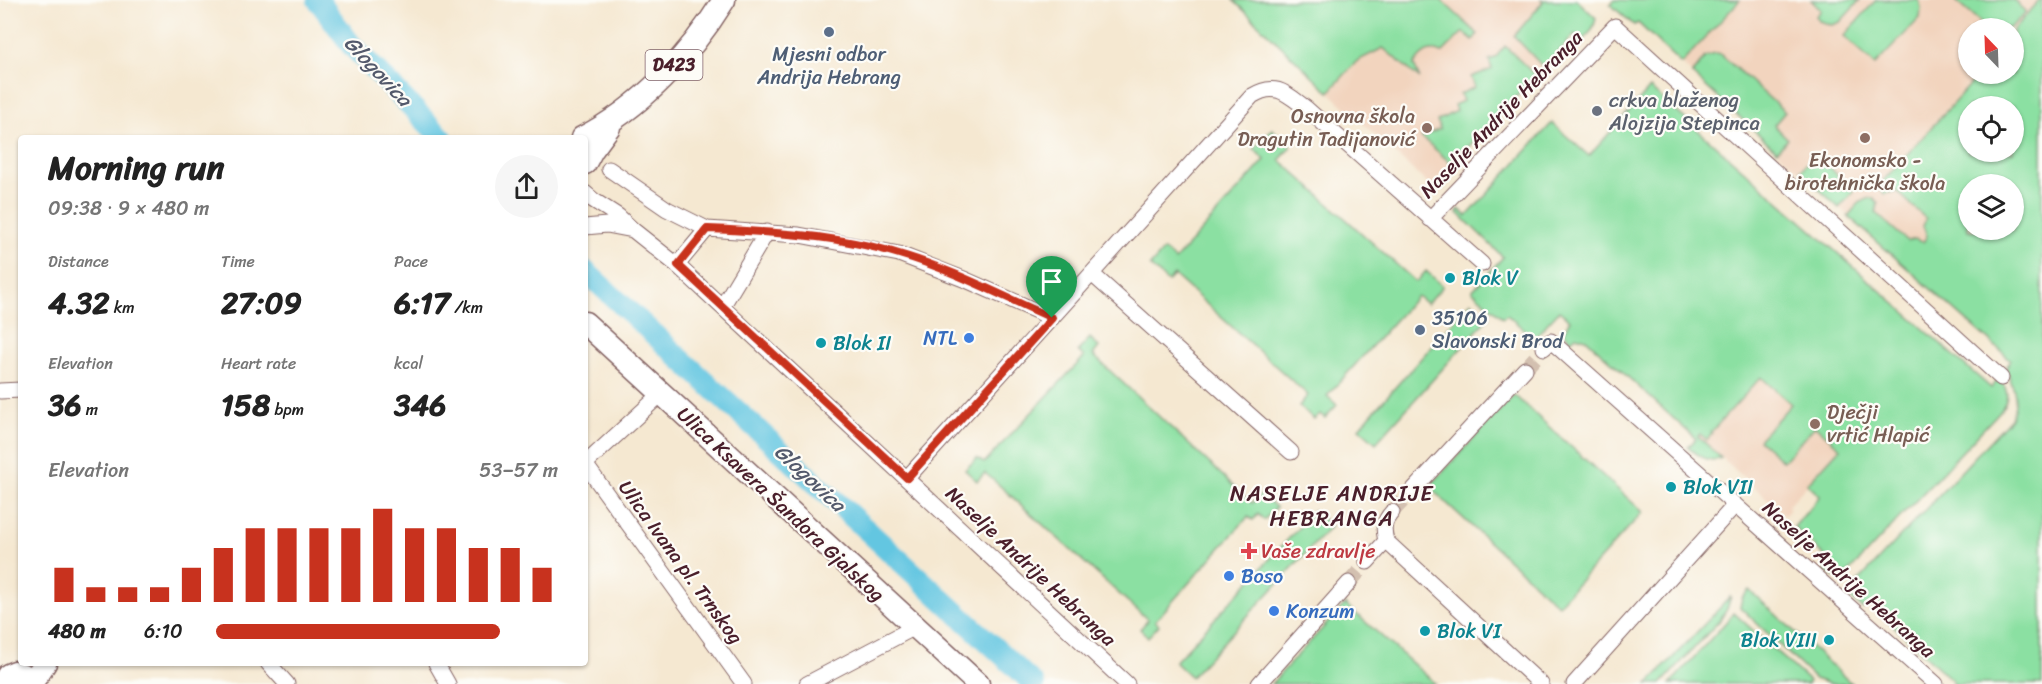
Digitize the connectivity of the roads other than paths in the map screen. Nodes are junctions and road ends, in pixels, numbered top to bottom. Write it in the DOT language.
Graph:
graph roads {
  1 [pos="724,0"];
  2 [pos="613,121"];
  3 [pos="587,135"];
  4 [pos="588,157"];
  5 [pos="609,169"];
  6 [pos="588,196"];
  7 [pos="1430,219"];
  8 [pos="588,227"];
  9 [pos="707,229"];
  10 [pos="633,231"];
  11 [pos="767,232"];
  12 [pos="1482,264"];
  13 [pos="678,265"];
  14 [pos="1092,274"];
  15 [pos="722,307"];
  16 [pos="1052,318"];
  17 [pos="588,326"];
  18 [pos="1544,348"];
  19 [pos="1525,369"];
  20 [pos="2001,378"];
  21 [pos="18,390"];
  22 [pos="0,391"];
  23 [pos="661,394"];
  24 [pos="1292,452"];
  25 [pos="588,461"];
  26 [pos="588,468"];
  27 [pos="907,478"];
  28 [pos="1413,490"];
  29 [pos="1735,505"];
  30 [pos="1392,512"];
  31 [pos="1386,541"];
  32 [pos="1367,562"];
  33 [pos="1349,583"];
  34 [pos="915,627"];
  35 [pos="38,666"];
  36 [pos="271,666"];
  37 [pos="437,666"];
  38 [pos="15,676"];
  39 [pos="443,682"];
  40 [pos="287,684"];
  41 [pos="744,684"];
  42 [pos="807,684"];
  43 [pos="978,684"];
  44 [pos="1127,684"];
  45 [pos="1259,684"];
  46 [pos="1541,684"];
  47 [pos="1574,684"];
  48 [pos="1936,684"];
  1 -- 2 [label="main road, D423"];
  2 -- 3 [label="main road, D423"];
  2 -- 4 [label="main road, D423"];
  5 -- 9 [label="street"];
  6 -- 10 [label="street, Naselje Andrije Hebranga"];
  7 -- 12 [label="street, Naselje Andrije Hebranga"];
  7 -- 14 [label="street, Naselje Andrije Hebranga"];
  7 -- 20 [label="street, Naselje Andrije Hebranga"];
  8 -- 10 [label="street"];
  9 -- 11 [label="street"];
  9 -- 13 [label="street"];
  10 -- 13 [label="street, Naselje Andrije Hebranga"];
  11 -- 15 [label="street"];
  11 -- 16 [label="street"];
  13 -- 15 [label="street, Naselje Andrije Hebranga"];
  14 -- 16 [label="street, Naselje Andrije Hebranga"];
  14 -- 24 [label="street"];
  15 -- 27 [label="street, Naselje Andrije Hebranga"];
  16 -- 27 [label="street, Naselje Andrije Hebranga"];
  17 -- 23 [label="main road, Ulica Ksavera Šandora Gjalskog"];
  18 -- 29 [label="street, Naselje Andrije Hebranga"];
  19 -- 28 [label="street"];
  21 -- 22 [label="street"];
  23 -- 25 [label="street"];
  23 -- 34 [label="main road, Ulica Ksavera Šandora Gjalskog"];
  26 -- 41 [label="street, Ulica Ivana pl. Trnskog"];
  27 -- 44 [label="street, Naselje Andrije Hebranga"];
  29 -- 47 [label="street, Naselje Andrije Hebranga"];
  29 -- 48 [label="street, Naselje Andrije Hebranga"];
  30 -- 31 [label="street"];
  31 -- 32 [label="street"];
  31 -- 46 [label="street"];
  33 -- 45 [label="street"];
  34 -- 42 [label="street"];
  34 -- 43 [label="main road, Ulica Ksavera Šandora Gjalskog"];
  35 -- 38 [label="main road"];
  36 -- 40 [label="street"];
  37 -- 39 [label="street"];
}
